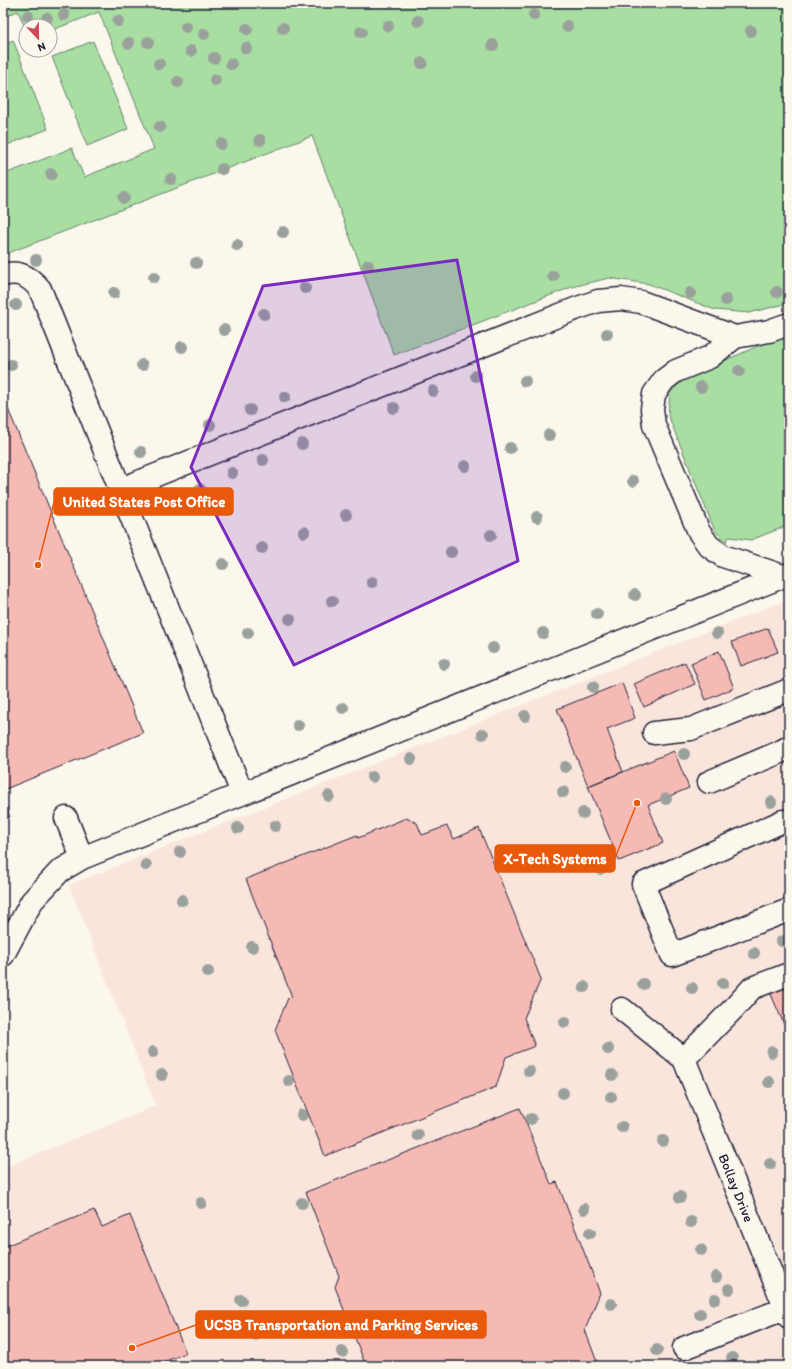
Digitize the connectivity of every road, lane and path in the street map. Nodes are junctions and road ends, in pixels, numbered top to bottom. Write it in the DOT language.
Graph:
graph roads {
  1 [pos="3,275"];
  2 [pos="789,324"];
  3 [pos="735,338"];
  4 [pos="121,489"];
  5 [pos="786,575"];
  6 [pos="789,690"];
  7 [pos="654,733"];
  8 [pos="789,747"];
  9 [pos="709,782"];
  10 [pos="242,793"];
  11 [pos="66,818"];
  12 [pos="787,825"];
  13 [pos="82,858"];
  14 [pos="789,910"];
  15 [pos="3,955"];
  16 [pos="789,974"];
  17 [pos="622,1009"];
  18 [pos="684,1059"];
  19 [pos="788,1311"];
  20 [pos="684,1348"];
  21 [pos="170,1361"];
  22 [pos="172,1366"];
  1 -- 4 [label="street"];
  2 -- 3 [label="street"];
  3 -- 4 [label="street"];
  3 -- 5 [label="street"];
  4 -- 10 [label="street"];
  5 -- 10 [label="street"];
  6 -- 7 [label="street"];
  8 -- 9 [label="street"];
  10 -- 13 [label="street"];
  11 -- 13 [label="street"];
  12 -- 14 [label="street"];
  13 -- 15 [label="street"];
  16 -- 18 [label="street"];
  17 -- 18 [label="street"];
  18 -- 19 [label="street, Bollay Drive"];
  19 -- 20 [label="street"];
  21 -- 22 [label="path"];
}
